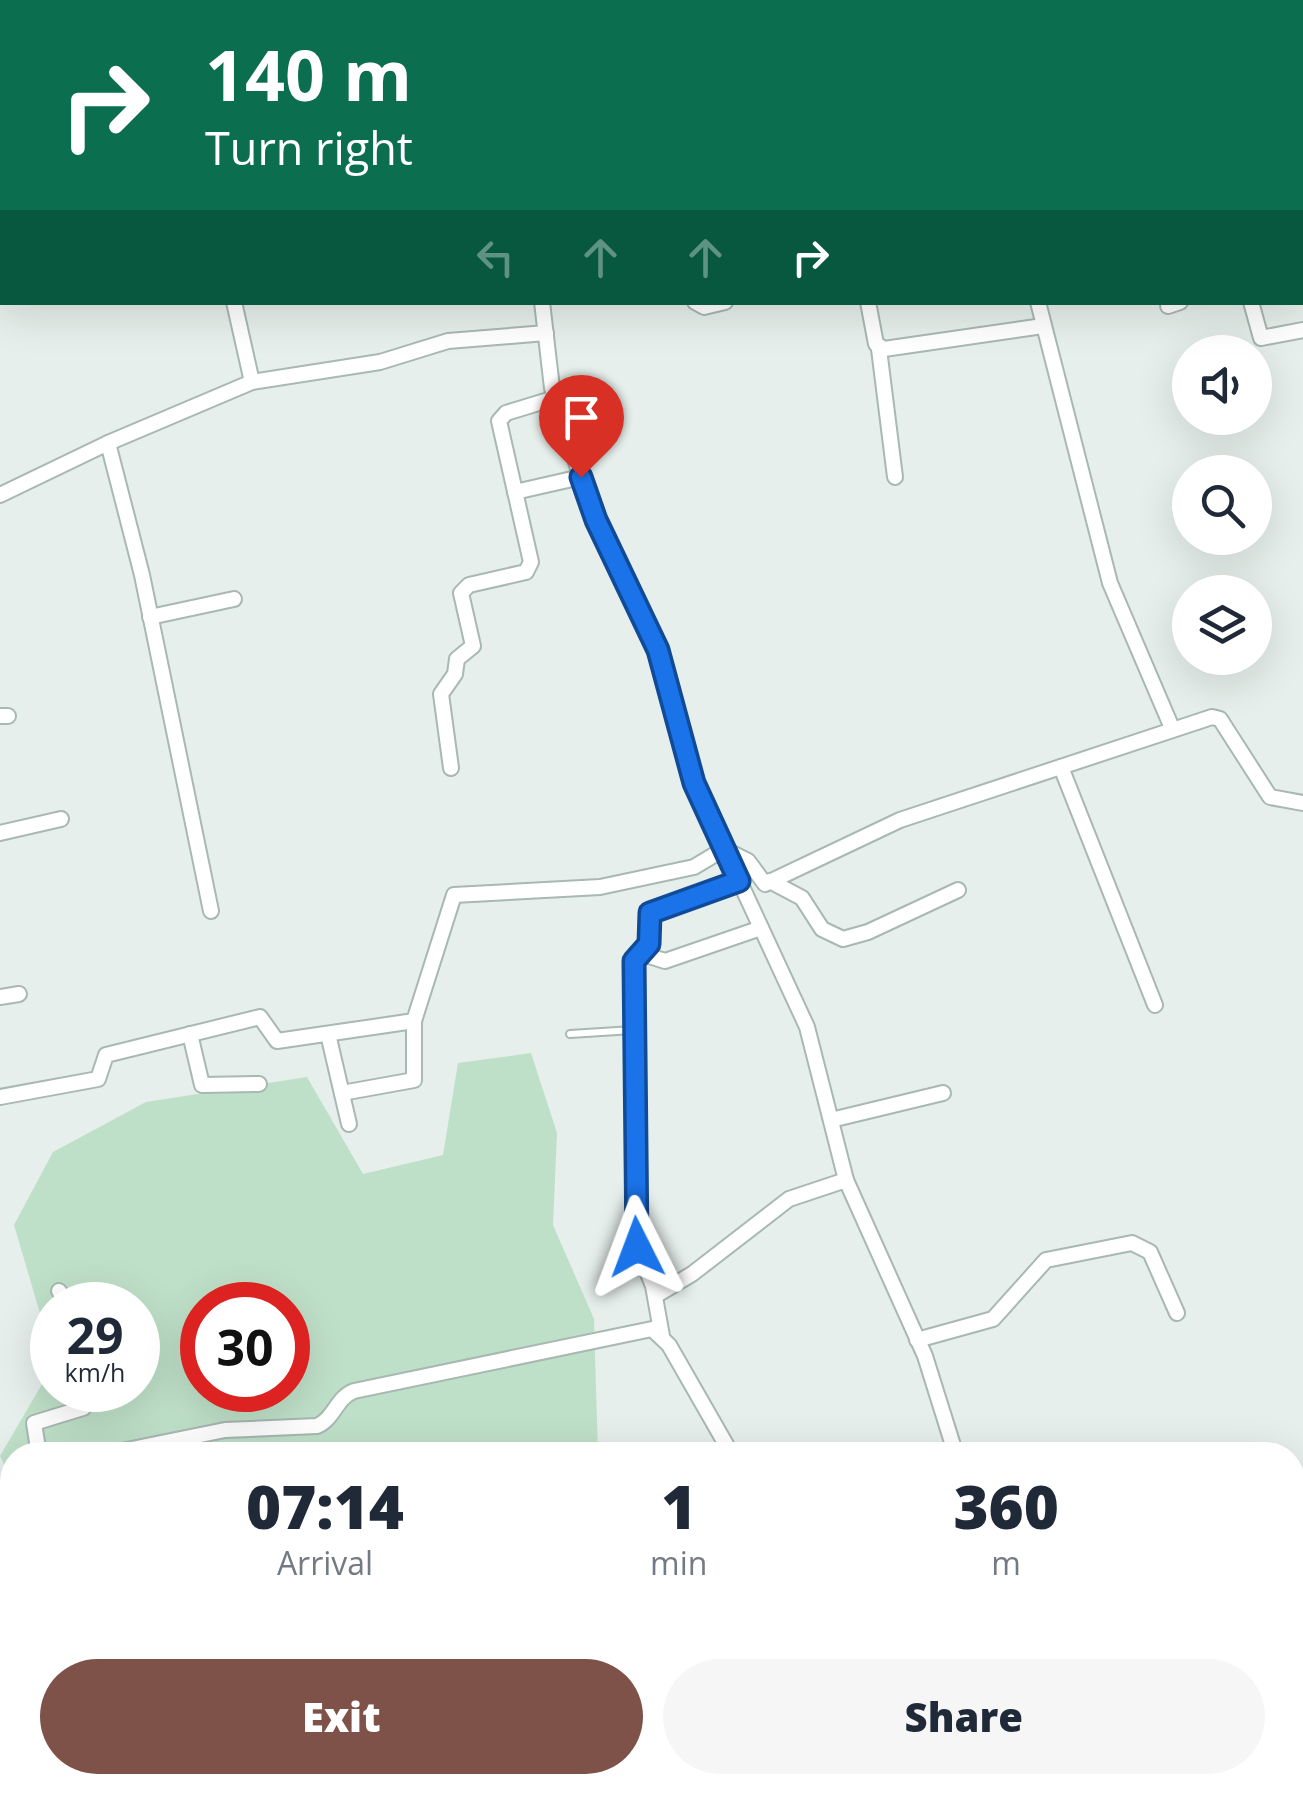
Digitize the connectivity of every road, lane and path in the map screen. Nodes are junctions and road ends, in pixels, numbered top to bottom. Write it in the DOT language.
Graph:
graph roads {
  1 [pos="235,305"];
  2 [pos="542,305"];
  3 [pos="869,305"];
  4 [pos="1039,305"];
  5 [pos="1252,305"];
  6 [pos="1043,326"];
  7 [pos="1303,330"];
  8 [pos="546,334"];
  9 [pos="879,348"];
  10 [pos="252,382"];
  11 [pos="555,398"];
  12 [pos="108,442"];
  13 [pos="581,477"];
  14 [pos="895,477"];
  15 [pos="516,492"];
  16 [pos="0,496"];
  17 [pos="234,599"];
  18 [pos="150,618"];
  19 [pos="1172,728"];
  20 [pos="1061,766"];
  21 [pos="451,768"];
  22 [pos="1303,803"];
  23 [pos="62,819"];
  24 [pos="0,833"];
  25 [pos="724,849"];
  26 [pos="739,881"];
  27 [pos="770,881"];
  28 [pos="958,890"];
  29 [pos="211,911"];
  30 [pos="761,928"];
  31 [pos="640,954"];
  32 [pos="19,994"];
  33 [pos="0,997"];
  34 [pos="1155,1005"];
  35 [pos="414,1020"];
  36 [pos="633,1030"];
  37 [pos="190,1034"];
  38 [pos="328,1034"];
  39 [pos="570,1034"];
  40 [pos="259,1084"];
  41 [pos="342,1093"];
  42 [pos="943,1093"];
  43 [pos="0,1097"];
  44 [pos="830,1120"];
  45 [pos="349,1124"];
  46 [pos="846,1180"];
  47 [pos="655,1296"];
  48 [pos="1177,1313"];
  49 [pos="662,1336"];
  50 [pos="918,1340"];
  51 [pos="70,1412"];
  52 [pos="38,1442"];
  53 [pos="166,1442"];
  54 [pos="724,1442"];
  55 [pos="952,1442"];
  1 -- 10 [label="street"];
  2 -- 8 [label="street"];
  3 -- 9 [label="street"];
  4 -- 6 [label="street"];
  5 -- 7 [label="street"];
  6 -- 9 [label="street"];
  6 -- 19 [label="street"];
  8 -- 10 [label="street"];
  8 -- 11 [label="street"];
  9 -- 14 [label="street"];
  10 -- 12 [label="street"];
  11 -- 13 [label="street"];
  11 -- 15 [label="street"];
  12 -- 16 [label="street"];
  12 -- 18 [label="street"];
  13 -- 15 [label="street"];
  13 -- 25 [label="street"];
  15 -- 21 [label="street"];
  17 -- 18 [label="street"];
  18 -- 29 [label="street"];
  19 -- 20 [label="street"];
  19 -- 22 [label="street"];
  20 -- 27 [label="street"];
  20 -- 34 [label="street"];
  23 -- 24 [label="street"];
  25 -- 26 [label="street"];
  25 -- 27 [label="street"];
  25 -- 35 [label="street"];
  26 -- 30 [label="street"];
  26 -- 31 [label="street"];
  27 -- 28 [label="street"];
  30 -- 31 [label="street"];
  30 -- 44 [label="street"];
  31 -- 36 [label="street"];
  32 -- 33 [label="street"];
  35 -- 38 [label="street"];
  35 -- 41 [label="street"];
  36 -- 39 [label="lane"];
  36 -- 47 [label="street"];
  37 -- 38 [label="street"];
  37 -- 40 [label="street"];
  37 -- 43 [label="street"];
  38 -- 41 [label="street"];
  41 -- 45 [label="street"];
  42 -- 44 [label="street"];
  44 -- 46 [label="street"];
  46 -- 47 [label="street"];
  46 -- 50 [label="street"];
  47 -- 49 [label="street"];
  48 -- 50 [label="street"];
  49 -- 53 [label="street"];
  49 -- 54 [label="street"];
  50 -- 55 [label="street"];
  51 -- 52 [label="street"];
}
